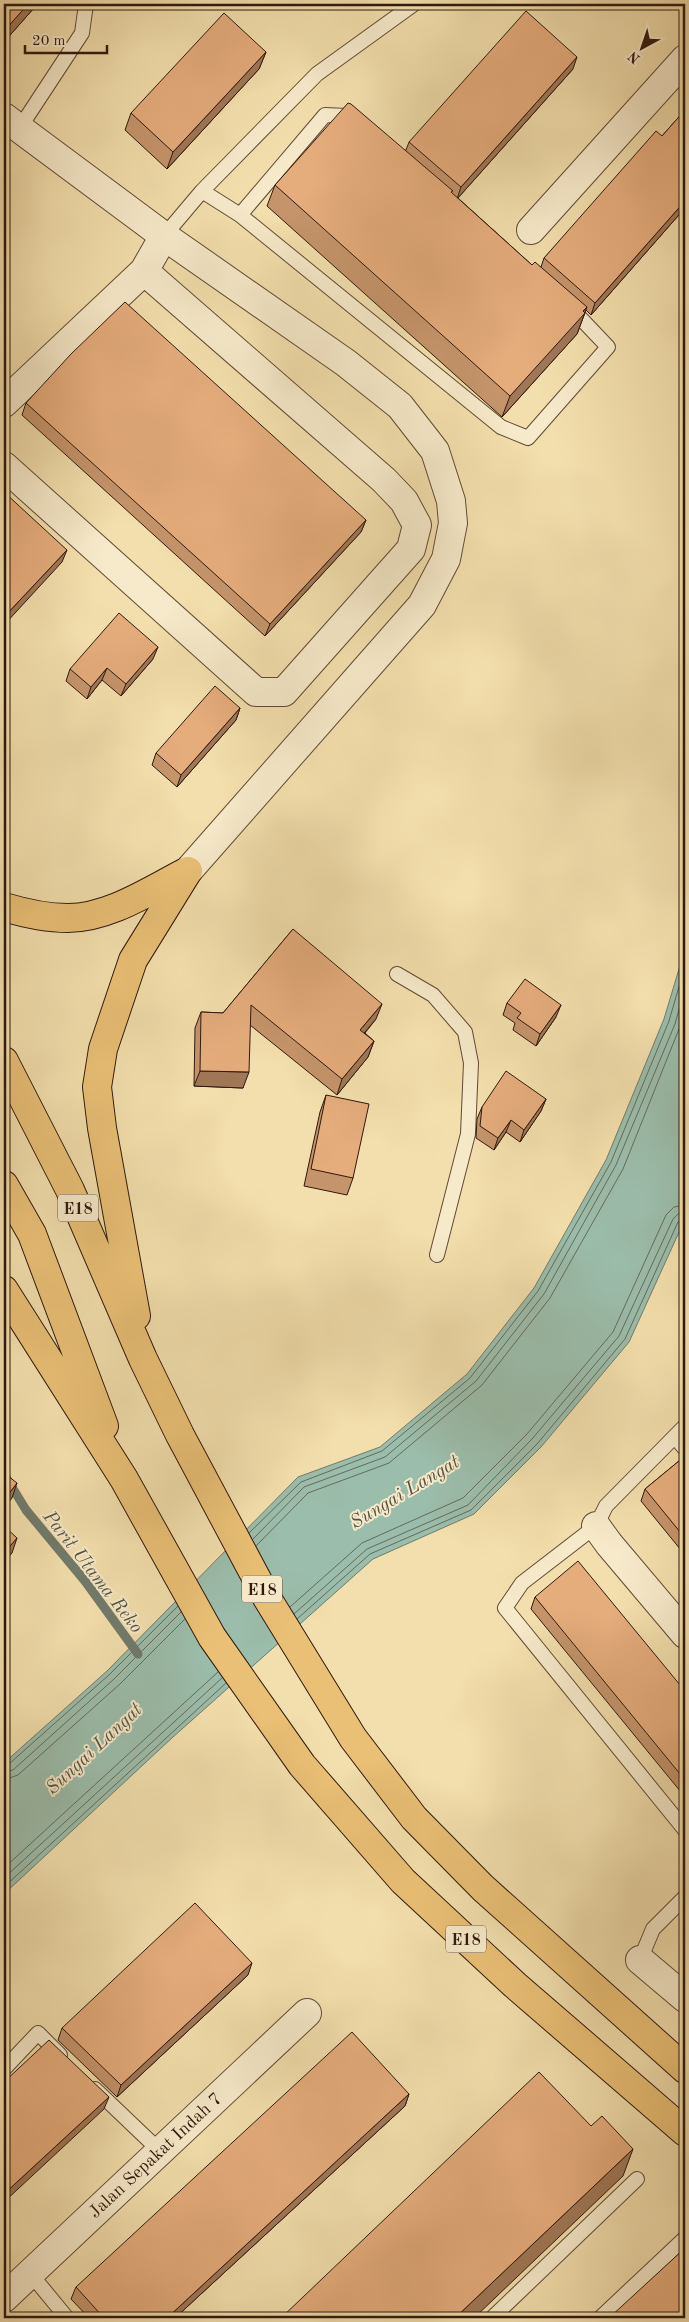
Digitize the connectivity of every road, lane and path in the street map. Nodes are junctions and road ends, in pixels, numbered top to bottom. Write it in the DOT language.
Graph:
graph roads {
  1 [pos="86,4"];
  2 [pos="414,4"];
  3 [pos="685,60"];
  4 [pos="11,123"];
  5 [pos="362,129"];
  6 [pos="202,191"];
  7 [pos="240,216"];
  8 [pos="531,230"];
  9 [pos="164,236"];
  10 [pos="144,271"];
  11 [pos="561,300"];
  12 [pos="4,403"];
  13 [pos="4,466"];
  14 [pos="188,871"];
  15 [pos="4,907"];
  16 [pos="397,974"];
  17 [pos="4,1060"];
  18 [pos="4,1185"];
  19 [pos="436,1255"];
  20 [pos="4,1290"];
  21 [pos="143,1359"];
  22 [pos="685,1426"];
  23 [pos="675,1437"];
  24 [pos="685,1449"];
  25 [pos="124,1479"];
  26 [pos="596,1526"];
  27 [pos="685,1634"];
  28 [pos="685,1830"];
  29 [pos="685,1897"];
  30 [pos="640,1960"];
  31 [pos="685,1998"];
  32 [pos="307,2013"];
  33 [pos="74,2068"];
  34 [pos="685,2069"];
  35 [pos="4,2070"];
  36 [pos="88,2082"];
  37 [pos="685,2132"];
  38 [pos="160,2151"];
  39 [pos="637,2179"];
  40 [pos="685,2238"];
  41 [pos="30,2274"];
  42 [pos="4,2298"];
  43 [pos="67,2318"];
  44 [pos="492,2318"];
  45 [pos="600,2318"];
  1 -- 4 [label="lane"];
  2 -- 6 [label="lane"];
  3 -- 8 [label="street"];
  4 -- 9 [label="street"];
  5 -- 7 [label="lane"];
  6 -- 7 [label="lane"];
  6 -- 9 [label="lane"];
  7 -- 11 [label="lane"];
  9 -- 10 [label="street"];
  9 -- 14 [label="street"];
  10 -- 12 [label="street"];
  10 -- 13 [label="street"];
  14 -- 15 [label="highway"];
  14 -- 21 [label="highway"];
  16 -- 19 [label="lane"];
  17 -- 21 [label="highway, E18"];
  18 -- 25 [label="highway, E18"];
  20 -- 25 [label="highway"];
  21 -- 34 [label="highway, E18"];
  22 -- 23 [label="lane"];
  23 -- 24 [label="lane"];
  23 -- 26 [label="lane"];
  25 -- 37 [label="highway, E18"];
  26 -- 27 [label="street"];
  26 -- 28 [label="lane"];
  29 -- 30 [label="lane"];
  30 -- 31 [label="street"];
  32 -- 38 [label="street, Jalan Sepakat Indah 7"];
  33 -- 35 [label="lane"];
  36 -- 38 [label="lane"];
  38 -- 41 [label="street, Jalan Sepakat Indah 7"];
  39 -- 44 [label="lane"];
  40 -- 45 [label="lane"];
  41 -- 42 [label="street, Jalan Sepakat Indah 7"];
  41 -- 43 [label="lane"];
}
